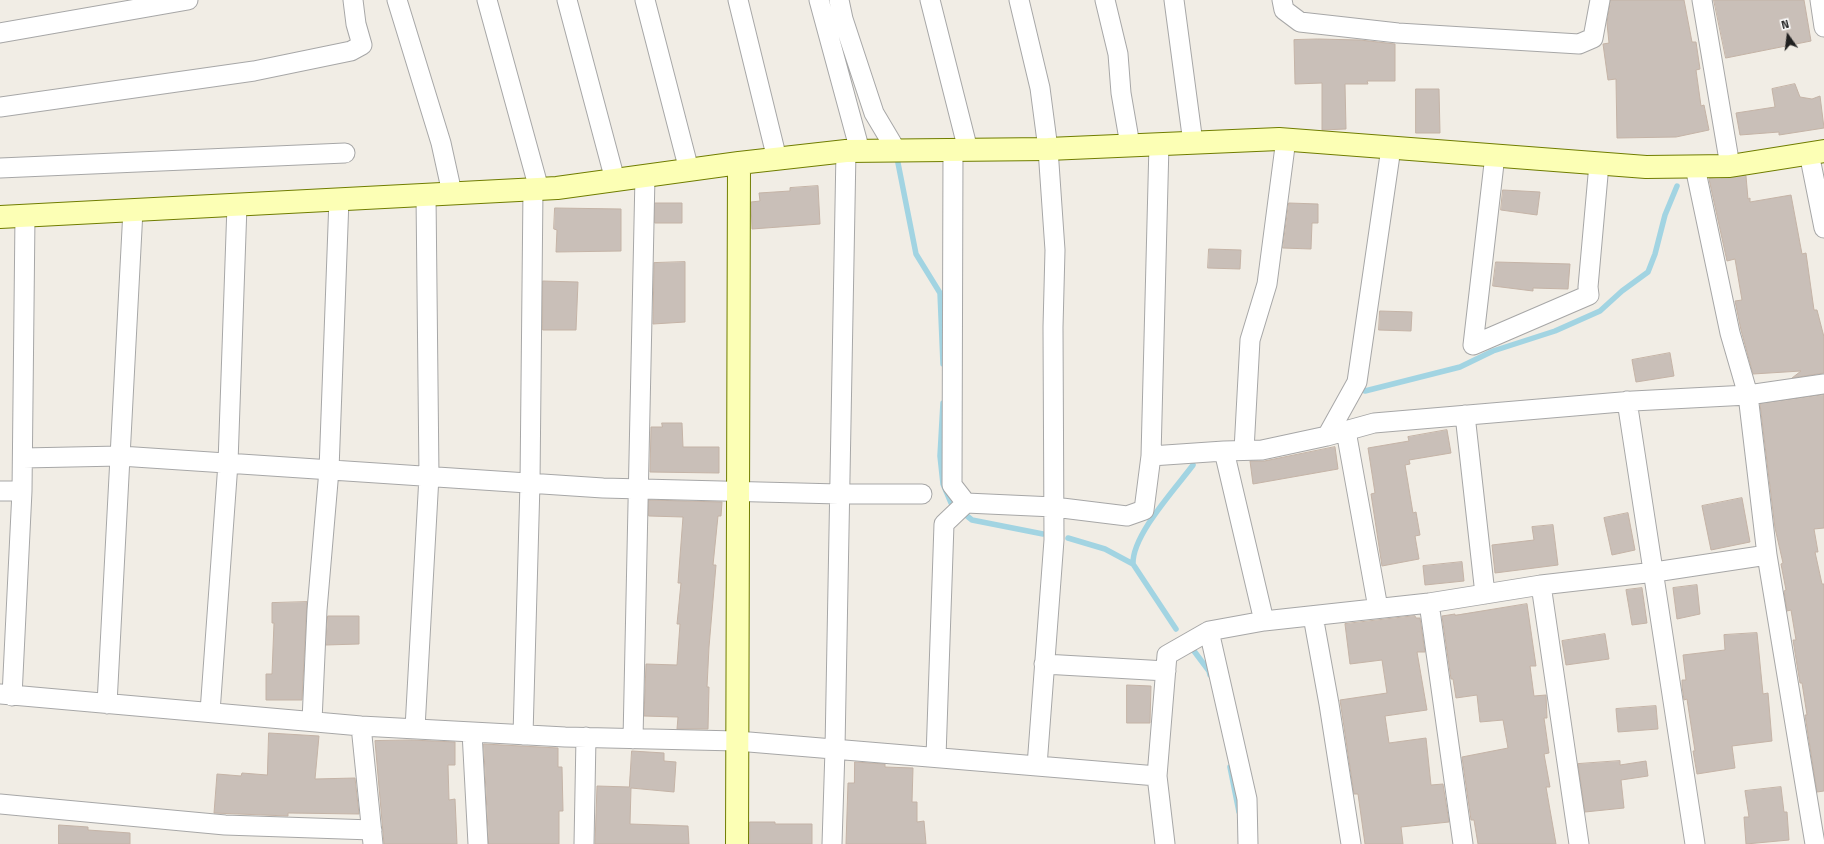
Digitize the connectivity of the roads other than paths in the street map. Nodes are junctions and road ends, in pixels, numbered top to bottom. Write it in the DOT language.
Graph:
graph roads {
  1 [pos="188,0"];
  2 [pos="353,0"];
  3 [pos="396,0"];
  4 [pos="487,0"];
  5 [pos="568,0"];
  6 [pos="645,0"];
  7 [pos="738,0"];
  8 [pos="819,0"];
  9 [pos="839,0"];
  10 [pos="930,0"];
  11 [pos="1019,0"];
  12 [pos="1104,0"];
  13 [pos="1174,0"];
  14 [pos="1282,0"];
  15 [pos="1600,0"];
  16 [pos="1702,0"];
  17 [pos="1820,0"];
  18 [pos="1824,27"];
  19 [pos="0,33"];
  20 [pos="0,107"];
  21 [pos="1286,139"];
  22 [pos="1193,143"];
  23 [pos="1159,144"];
  24 [pos="1130,145"];
  25 [pos="1391,148"];
  26 [pos="1048,149"];
  27 [pos="896,150"];
  28 [pos="960,150"];
  29 [pos="853,151"];
  30 [pos="345,152"];
  31 [pos="1816,152"];
  32 [pos="1495,155"];
  33 [pos="777,159"];
  34 [pos="739,163"];
  35 [pos="1599,164"];
  36 [pos="1730,166"];
  37 [pos="1695,167"];
  38 [pos="0,168"];
  39 [pos="689,170"];
  40 [pos="645,176"];
  41 [pos="615,180"];
  42 [pos="536,189"];
  43 [pos="452,193"];
  44 [pos="426,195"];
  45 [pos="339,199"];
  46 [pos="237,205"];
  47 [pos="133,210"];
  48 [pos="25,216"];
  49 [pos="0,217"];
  50 [pos="1824,228"];
  51 [pos="1824,384"];
  52 [pos="1748,395"];
  53 [pos="1627,401"];
  54 [pos="1465,415"];
  55 [pos="1346,431"];
  56 [pos="1327,436"];
  57 [pos="1244,450"];
  58 [pos="1224,451"];
  59 [pos="120,456"];
  60 [pos="1151,456"];
  61 [pos="23,458"];
  62 [pos="228,463"];
  63 [pos="330,470"];
  64 [pos="429,476"];
  65 [pos="530,483"];
  66 [pos="638,489"];
  67 [pos="0,491"];
  68 [pos="22,491"];
  69 [pos="738,492"];
  70 [pos="839,494"];
  71 [pos="922,494"];
  72 [pos="966,503"];
  73 [pos="1054,507"];
  74 [pos="1767,555"];
  75 [pos="1654,572"];
  76 [pos="1541,585"];
  77 [pos="1485,594"];
  78 [pos="1429,604"];
  79 [pos="1378,608"];
  80 [pos="1312,616"];
  81 [pos="1264,621"];
  82 [pos="1209,631"];
  83 [pos="1044,664"];
  84 [pos="1166,671"];
  85 [pos="6,695"];
  86 [pos="107,704"];
  87 [pos="210,712"];
  88 [pos="312,721"];
  89 [pos="362,726"];
  90 [pos="415,728"];
  91 [pos="472,732"];
  92 [pos="523,735"];
  93 [pos="586,737"];
  94 [pos="633,739"];
  95 [pos="737,741"];
  96 [pos="835,749"];
  97 [pos="936,758"];
  98 [pos="1037,766"];
  99 [pos="1157,776"];
  100 [pos="0,804"];
  101 [pos="372,837"];
  102 [pos="478,844"];
  103 [pos="584,844"];
  104 [pos="737,844"];
  105 [pos="832,844"];
  106 [pos="1165,844"];
  107 [pos="1248,844"];
  108 [pos="1351,844"];
  109 [pos="1463,844"];
  110 [pos="1579,844"];
  111 [pos="1695,844"];
  112 [pos="1815,844"];
  1 -- 19 [label="street"];
  2 -- 20 [label="street"];
  3 -- 43 [label="street"];
  4 -- 42 [label="street"];
  5 -- 41 [label="street"];
  6 -- 39 [label="street"];
  7 -- 33 [label="street"];
  8 -- 29 [label="street"];
  9 -- 27 [label="street"];
  10 -- 28 [label="street"];
  11 -- 26 [label="street"];
  12 -- 24 [label="street"];
  13 -- 22 [label="street"];
  14 -- 15 [label="street"];
  16 -- 36 [label="street"];
  17 -- 18 [label="street"];
  21 -- 22 [label="street"];
  21 -- 25 [label="street"];
  21 -- 57 [label="street"];
  22 -- 23 [label="street"];
  23 -- 24 [label="street"];
  23 -- 60 [label="street"];
  24 -- 26 [label="street"];
  25 -- 32 [label="street"];
  25 -- 56 [label="street"];
  26 -- 28 [label="street"];
  26 -- 73 [label="street"];
  27 -- 28 [label="street"];
  27 -- 29 [label="street"];
  28 -- 72 [label="street"];
  29 -- 33 [label="street"];
  29 -- 70 [label="street"];
  30 -- 38 [label="street"];
  31 -- 36 [label="street"];
  31 -- 50 [label="street"];
  32 -- 35 [label="street"];
  32 -- 35 [label="street"];
  33 -- 34 [label="street"];
  34 -- 39 [label="street"];
  34 -- 69 [label="street"];
  35 -- 37 [label="street"];
  36 -- 37 [label="street"];
  37 -- 52 [label="street"];
  39 -- 40 [label="street"];
  40 -- 41 [label="street"];
  40 -- 66 [label="street"];
  41 -- 42 [label="street"];
  42 -- 43 [label="street"];
  42 -- 65 [label="street"];
  43 -- 44 [label="street"];
  44 -- 45 [label="street"];
  44 -- 64 [label="street"];
  45 -- 46 [label="street"];
  45 -- 63 [label="street"];
  46 -- 47 [label="street"];
  46 -- 62 [label="street"];
  47 -- 48 [label="street"];
  47 -- 59 [label="street"];
  48 -- 49 [label="street"];
  48 -- 61 [label="street"];
  51 -- 52 [label="street"];
  52 -- 53 [label="street"];
  52 -- 74 [label="street"];
  53 -- 54 [label="street"];
  53 -- 75 [label="street"];
  54 -- 55 [label="street"];
  54 -- 77 [label="street"];
  55 -- 56 [label="street"];
  55 -- 79 [label="street"];
  56 -- 57 [label="street"];
  57 -- 58 [label="street"];
  58 -- 60 [label="street"];
  58 -- 81 [label="street"];
  59 -- 61 [label="street"];
  59 -- 62 [label="street"];
  59 -- 86 [label="street"];
  60 -- 73 [label="street"];
  61 -- 68 [label="street"];
  62 -- 63 [label="street"];
  62 -- 87 [label="street"];
  63 -- 64 [label="street"];
  63 -- 88 [label="street"];
  64 -- 65 [label="street"];
  64 -- 90 [label="street"];
  65 -- 66 [label="street"];
  65 -- 92 [label="street"];
  66 -- 69 [label="street"];
  66 -- 94 [label="street"];
  67 -- 68 [label="street"];
  68 -- 85 [label="street"];
  69 -- 70 [label="street"];
  69 -- 95 [label="street"];
  70 -- 71 [label="street"];
  70 -- 96 [label="street"];
  72 -- 73 [label="street"];
  72 -- 97 [label="street"];
  73 -- 83 [label="street"];
  74 -- 75 [label="street"];
  74 -- 112 [label="street"];
  75 -- 76 [label="street"];
  75 -- 111 [label="street"];
  76 -- 77 [label="street"];
  76 -- 110 [label="street"];
  77 -- 78 [label="street"];
  78 -- 79 [label="street"];
  78 -- 109 [label="street"];
  79 -- 80 [label="street"];
  80 -- 81 [label="street"];
  80 -- 108 [label="street"];
  81 -- 82 [label="street"];
  82 -- 84 [label="street"];
  82 -- 107 [label="street"];
  83 -- 84 [label="street"];
  83 -- 98 [label="street"];
  84 -- 99 [label="street"];
  85 -- 86 [label="street"];
  86 -- 87 [label="street"];
  87 -- 88 [label="street"];
  88 -- 89 [label="street"];
  89 -- 90 [label="street"];
  89 -- 101 [label="street"];
  90 -- 91 [label="street"];
  91 -- 92 [label="street"];
  91 -- 102 [label="street"];
  92 -- 93 [label="street"];
  93 -- 94 [label="street"];
  93 -- 103 [label="street"];
  94 -- 95 [label="street"];
  95 -- 96 [label="street"];
  95 -- 104 [label="street"];
  96 -- 97 [label="street"];
  96 -- 105 [label="street"];
  97 -- 98 [label="street"];
  98 -- 99 [label="street"];
  99 -- 106 [label="street"];
  100 -- 101 [label="street"];
}
